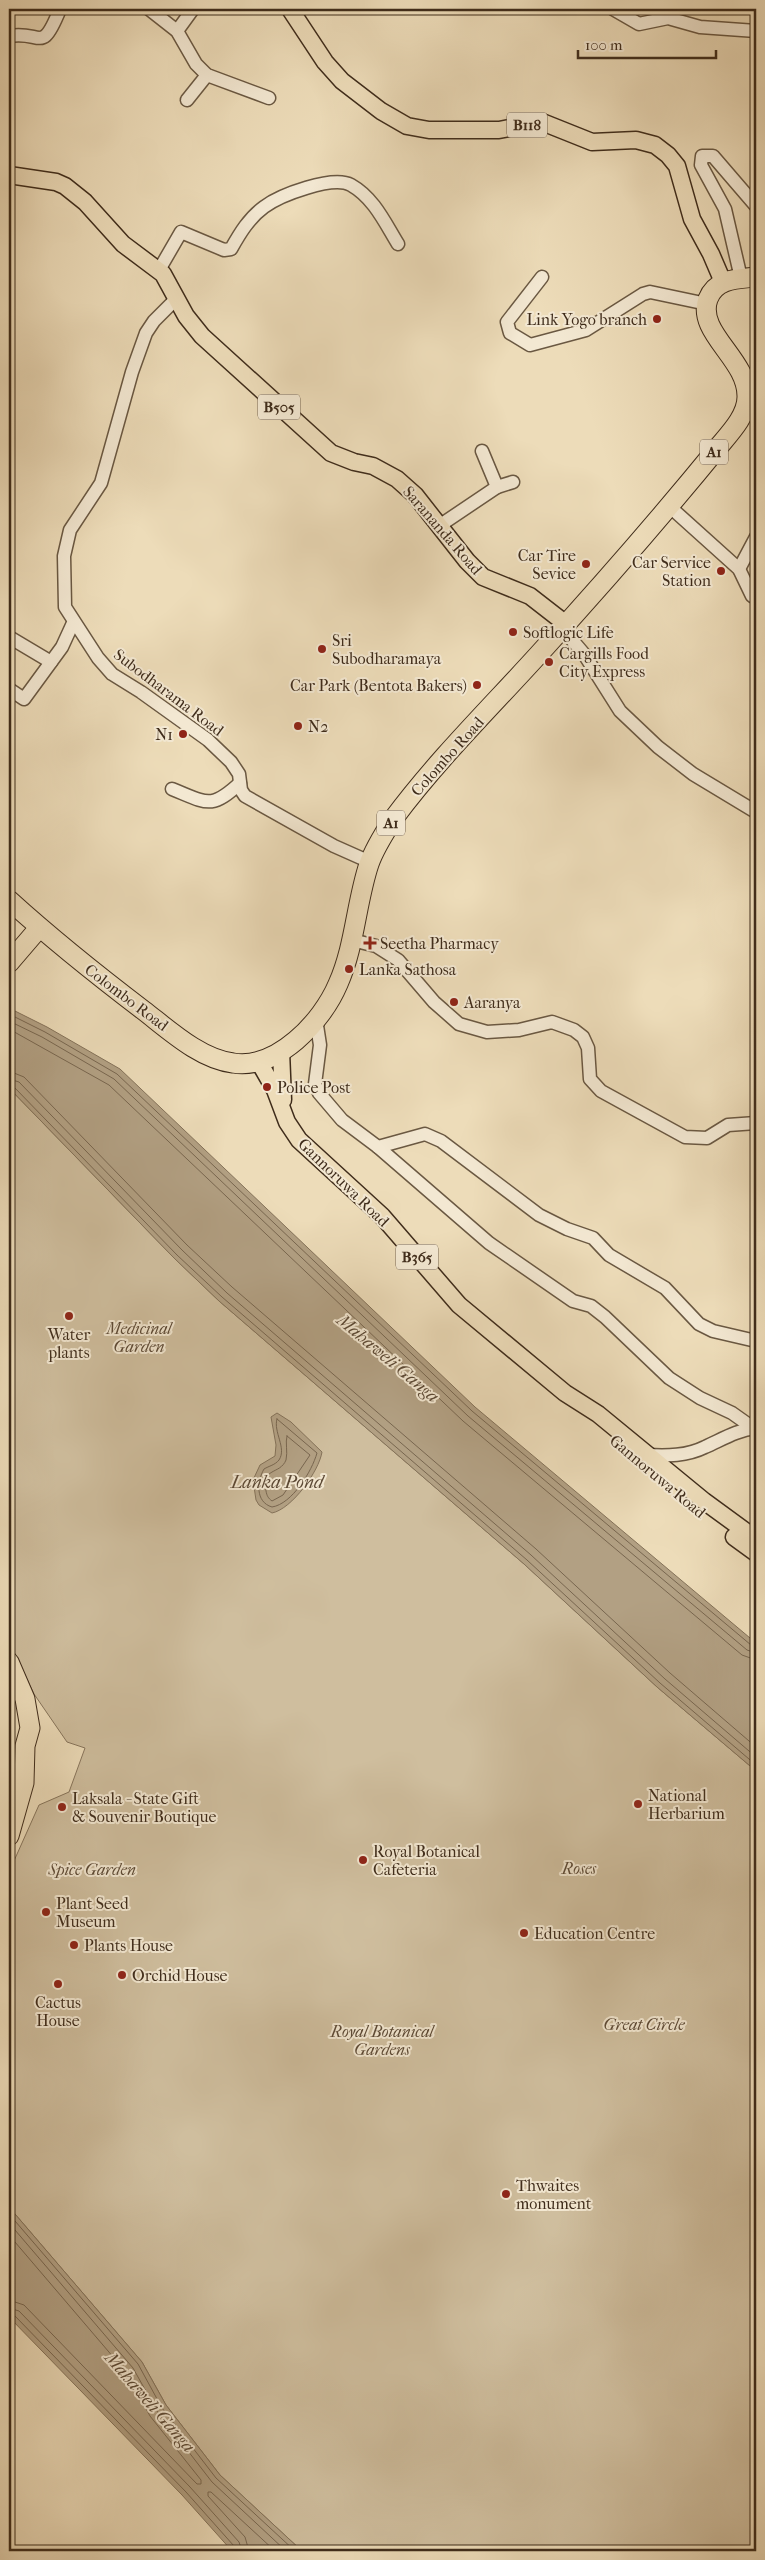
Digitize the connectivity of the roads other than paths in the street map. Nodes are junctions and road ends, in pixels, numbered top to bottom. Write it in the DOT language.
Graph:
graph roads {
  1 [pos="60,9"];
  2 [pos="149,9"];
  3 [pos="193,9"];
  4 [pos="290,9"];
  5 [pos="613,9"];
  6 [pos="177,31"];
  7 [pos="756,31"];
  8 [pos="9,36"];
  9 [pos="207,76"];
  10 [pos="269,98"];
  11 [pos="187,100"];
  12 [pos="9,175"];
  13 [pos="756,206"];
  14 [pos="398,244"];
  15 [pos="159,270"];
  16 [pos="542,278"];
  17 [pos="740,279"];
  18 [pos="176,299"];
  19 [pos="707,304"];
  20 [pos="482,451"];
  21 [pos="513,482"];
  22 [pos="497,487"];
  23 [pos="669,506"];
  24 [pos="439,526"];
  25 [pos="756,537"];
  26 [pos="739,568"];
  27 [pos="756,598"];
  28 [pos="73,623"];
  29 [pos="564,626"];
  30 [pos="9,637"];
  31 [pos="52,662"];
  32 [pos="9,689"];
  33 [pos="240,783"];
  34 [pos="172,789"];
  35 [pos="756,812"];
  36 [pos="370,862"];
  37 [pos="9,900"];
  38 [pos="39,928"];
  39 [pos="352,940"];
  40 [pos="12,959"];
  41 [pos="316,1019"];
  42 [pos="281,1051"];
  43 [pos="259,1062"];
  44 [pos="283,1110"];
  45 [pos="756,1124"];
  46 [pos="378,1147"];
  47 [pos="756,1341"];
  48 [pos="565,1393"];
  49 [pos="756,1429"];
  50 [pos="647,1454"];
  51 [pos="756,1540"];
  52 [pos="756,1553"];
  53 [pos="9,1662"];
  54 [pos="9,1691"];
  55 [pos="26,1746"];
  56 [pos="9,1836"];
  1 -- 8 [label="street"];
  2 -- 6 [label="street"];
  3 -- 6 [label="street"];
  4 -- 17 [label="main road, B118"];
  5 -- 7 [label="street"];
  6 -- 9 [label="street"];
  9 -- 10 [label="street"];
  9 -- 11 [label="street"];
  12 -- 15 [label="main road, Sarananda Road / B505"];
  13 -- 17 [label="street"];
  14 -- 15 [label="street"];
  15 -- 18 [label="main road, Sarananda Road / B505"];
  16 -- 19 [label="street"];
  17 -- 19 [label="highway"];
  18 -- 24 [label="main road, Sarananda Road / B505"];
  18 -- 28 [label="street, Subodharama Road"];
  19 -- 23 [label="highway, Colombo Road / A1"];
  20 -- 22 [label="street"];
  21 -- 22 [label="street"];
  22 -- 24 [label="street"];
  23 -- 26 [label="street"];
  23 -- 29 [label="highway, Colombo Road / A1"];
  24 -- 29 [label="main road, Sarananda Road / B505"];
  25 -- 26 [label="street"];
  26 -- 27 [label="street"];
  28 -- 31 [label="street"];
  28 -- 33 [label="street, Subodharama Road"];
  29 -- 35 [label="street"];
  29 -- 36 [label="highway, Colombo Road / A1"];
  30 -- 31 [label="street"];
  31 -- 32 [label="street"];
  33 -- 34 [label="street"];
  33 -- 36 [label="street, Subodharama Road"];
  36 -- 39 [label="highway, Colombo Road / A1"];
  37 -- 38 [label="highway, Colombo Road"];
  38 -- 40 [label="highway"];
  38 -- 43 [label="highway, Colombo Road / A1"];
  39 -- 41 [label="highway, Colombo Road / A1"];
  39 -- 45 [label="street"];
  41 -- 42 [label="highway, Colombo Road / A1"];
  41 -- 46 [label="street"];
  42 -- 43 [label="highway, Colombo Road / A1"];
  42 -- 44 [label="main road, Gannoruwa Road / B365"];
  43 -- 44 [label="main road, Gannoruwa Road / B365"];
  44 -- 48 [label="main road, Gannoruwa Road / B365"];
  46 -- 47 [label="street"];
  46 -- 49 [label="street"];
  48 -- 50 [label="main road, Gannoruwa Road / B365"];
  48 -- 52 [label="main road, Gannoruwa Road / B365"];
  49 -- 50 [label="street"];
  50 -- 51 [label="main road, Gannoruwa Road / B365"];
  53 -- 55 [label="highway"];
  54 -- 55 [label="highway"];
  55 -- 56 [label="highway"];
}
